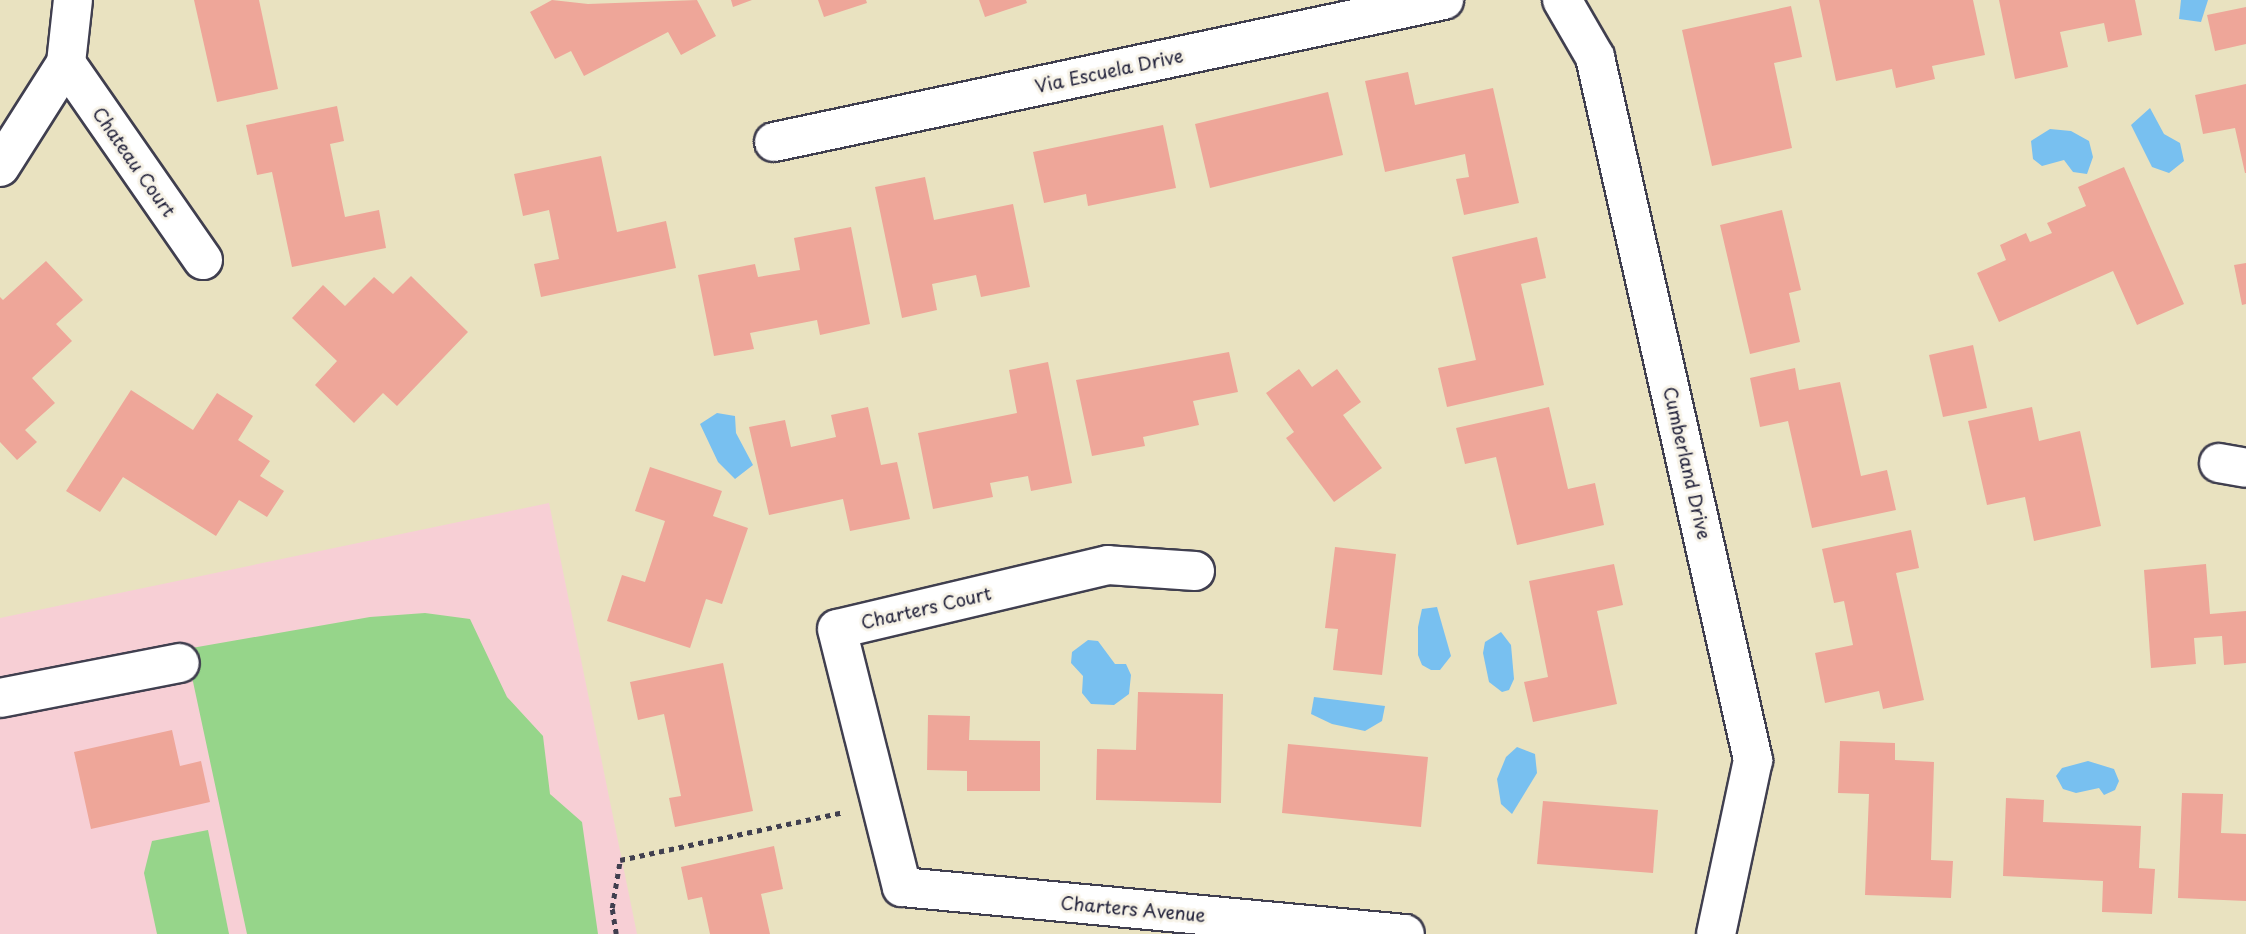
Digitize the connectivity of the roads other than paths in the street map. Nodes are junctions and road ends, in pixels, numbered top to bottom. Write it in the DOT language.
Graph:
graph roads {
  1 [pos="73,0"];
  2 [pos="1444,0"];
  3 [pos="1562,0"];
  4 [pos="65,63"];
  5 [pos="774,142"];
  6 [pos="0,167"];
  7 [pos="203,260"];
  8 [pos="1195,571"];
  9 [pos="180,663"];
  10 [pos="0,698"];
  11 [pos="902,887"];
  12 [pos="1405,934"];
  13 [pos="1716,934"];
  1 -- 4 [label="street"];
  2 -- 5 [label="street, Via Escuela Drive"];
  3 -- 13 [label="street, Cumberland Drive"];
  4 -- 6 [label="street"];
  4 -- 7 [label="street, Chateau Court"];
  8 -- 11 [label="street, Charters Court"];
  9 -- 10 [label="street"];
  11 -- 12 [label="street, Charters Avenue"];
}
